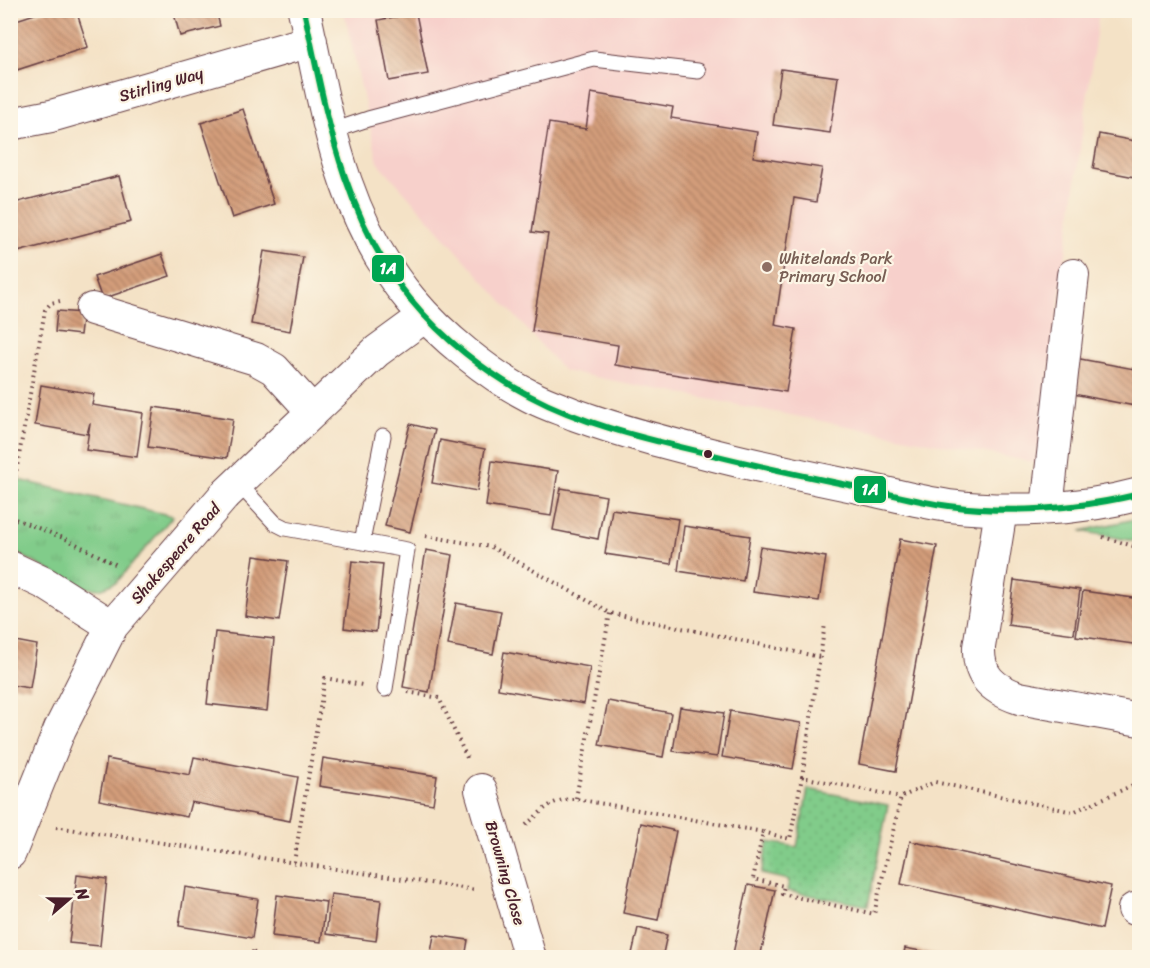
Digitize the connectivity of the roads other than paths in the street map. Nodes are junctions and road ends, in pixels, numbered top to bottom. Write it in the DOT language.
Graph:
graph roads {
  1 [pos="304,10"];
  2 [pos="311,41"];
  3 [pos="698,71"];
  4 [pos="10,124"];
  5 [pos="329,132"];
  6 [pos="1073,275"];
  7 [pos="92,309"];
  8 [pos="425,316"];
  9 [pos="313,412"];
  10 [pos="383,436"];
  11 [pos="238,483"];
  12 [pos="1140,494"];
  13 [pos="1047,508"];
  14 [pos="1000,510"];
  15 [pos="362,542"];
  16 [pos="10,567"];
  17 [pos="112,626"];
  18 [pos="385,689"];
  19 [pos="1140,720"];
  20 [pos="481,789"];
  21 [pos="10,853"];
  22 [pos="530,957"];
  1 -- 2 [label="street"];
  2 -- 4 [label="street, Stirling Way"];
  2 -- 5 [label="street"];
  3 -- 5 [label="lane"];
  5 -- 8 [label="street"];
  6 -- 13 [label="street"];
  7 -- 9 [label="street"];
  8 -- 9 [label="street, Shakespeare Road"];
  8 -- 14 [label="street"];
  9 -- 11 [label="street, Shakespeare Road"];
  10 -- 15 [label="lane"];
  11 -- 15 [label="lane"];
  11 -- 17 [label="street, Shakespeare Road"];
  12 -- 13 [label="street"];
  13 -- 14 [label="street"];
  14 -- 19 [label="street"];
  15 -- 18 [label="lane"];
  16 -- 17 [label="street"];
  17 -- 21 [label="street, Shakespeare Road"];
  20 -- 22 [label="street, Browning Close"];
}
